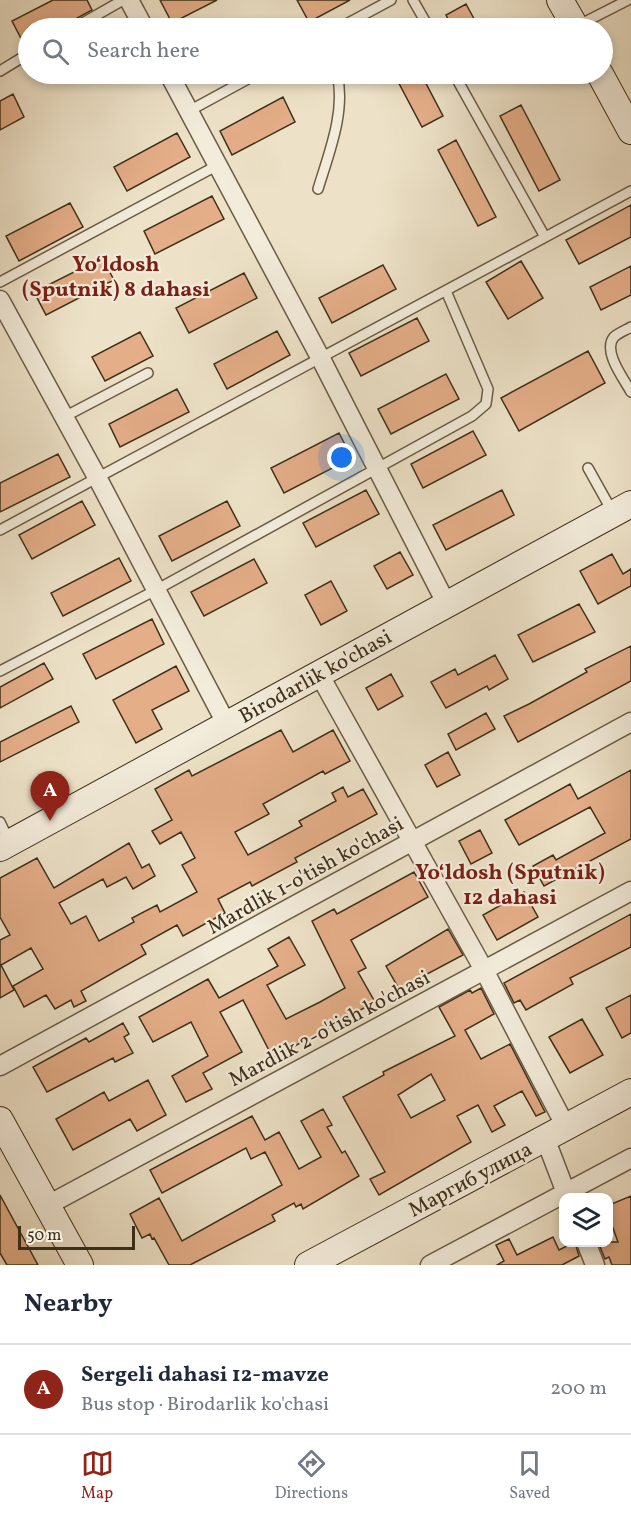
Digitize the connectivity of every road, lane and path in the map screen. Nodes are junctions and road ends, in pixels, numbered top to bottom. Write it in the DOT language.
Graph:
graph roads {
  1 [pos="123,0"];
  2 [pos="129,0"];
  3 [pos="391,0"];
  4 [pos="413,0"];
  5 [pos="560,0"];
  6 [pos="628,0"];
  7 [pos="92,18"];
  8 [pos="139,18"];
  9 [pos="358,18"];
  10 [pos="423,18"];
  11 [pos="570,18"];
  12 [pos="594,18"];
  13 [pos="18,60"];
  14 [pos="0,71"];
  15 [pos="174,84"];
  16 [pos="239,84"];
  17 [pos="339,84"];
  18 [pos="460,84"];
  19 [pos="605,84"];
  20 [pos="189,111"];
  21 [pos="631,131"];
  22 [pos="218,165"];
  23 [pos="318,189"];
  24 [pos="631,191"];
  25 [pos="545,237"];
  26 [pos="0,282"];
  27 [pos="446,291"];
  28 [pos="0,300"];
  29 [pos="631,327"];
  30 [pos="321,359"];
  31 [pos="148,373"];
  32 [pos="631,392"];
  33 [pos="64,417"];
  34 [pos="588,468"];
  35 [pos="98,479"];
  36 [pos="622,509"];
  37 [pos="0,530"];
  38 [pos="156,590"];
  39 [pos="446,603"];
  40 [pos="0,671"];
  41 [pos="319,674"];
  42 [pos="631,722"];
  43 [pos="227,725"];
  44 [pos="3,838"];
  45 [pos="413,841"];
  46 [pos="631,891"];
  47 [pos="484,970"];
  48 [pos="0,1066"];
  49 [pos="631,1092"];
  50 [pos="0,1120"];
  51 [pos="556,1132"];
  52 [pos="631,1158"];
  53 [pos="567,1193"];
  54 [pos="570,1193"];
  55 [pos="559,1199"];
  56 [pos="48,1205"];
  57 [pos="588,1247"];
  58 [pos="80,1265"];
  59 [pos="308,1265"];
  60 [pos="430,1265"];
  61 [pos="595,1265"];
  1 -- 7 [label="lane"];
  2 -- 8 [label="street"];
  3 -- 9 [label="lane"];
  4 -- 10 [label="lane"];
  5 -- 11 [label="street"];
  6 -- 12 [label="lane"];
  13 -- 14 [label="lane"];
  15 -- 20 [label="street"];
  16 -- 20 [label="lane"];
  17 -- 23 [label="lane"];
  18 -- 25 [label="lane"];
  19 -- 21 [label="street"];
  20 -- 22 [label="street"];
  22 -- 26 [label="lane"];
  22 -- 30 [label="street"];
  24 -- 25 [label="lane"];
  25 -- 27 [label="lane"];
  27 -- 30 [label="lane"];
  27 -- 38 [label="lane"];
  28 -- 33 [label="street"];
  29 -- 32 [label="lane"];
  30 -- 35 [label="lane"];
  30 -- 39 [label="street"];
  31 -- 33 [label="lane"];
  33 -- 35 [label="street"];
  34 -- 36 [label="lane"];
  35 -- 37 [label="lane"];
  35 -- 38 [label="street"];
  36 -- 39 [label="street, Birodarlik ko'chasi"];
  38 -- 40 [label="lane"];
  38 -- 43 [label="street"];
  39 -- 41 [label="street, Birodarlik ko'chasi"];
  41 -- 43 [label="street, Birodarlik ko'chasi"];
  41 -- 45 [label="street"];
  42 -- 45 [label="street, Mardlik 1-o'tish ko'chasi"];
  43 -- 44 [label="street, Birodarlik ko'chasi"];
  45 -- 47 [label="street"];
  45 -- 48 [label="street, Mardlik 1-o'tish ko'chasi"];
  46 -- 47 [label="street, Mardlik 2-o'tish ko'chasi"];
  47 -- 51 [label="street"];
  47 -- 56 [label="street, Mardlik 2-o'tish ko'chasi"];
  49 -- 51 [label="street, Маргиб улица"];
  50 -- 56 [label="street"];
  51 -- 53 [label="street"];
  51 -- 59 [label="street, Маргиб улица"];
  52 -- 54 [label="street"];
  55 -- 60 [label="street"];
  56 -- 58 [label="street"];
  57 -- 61 [label="street"];
}
